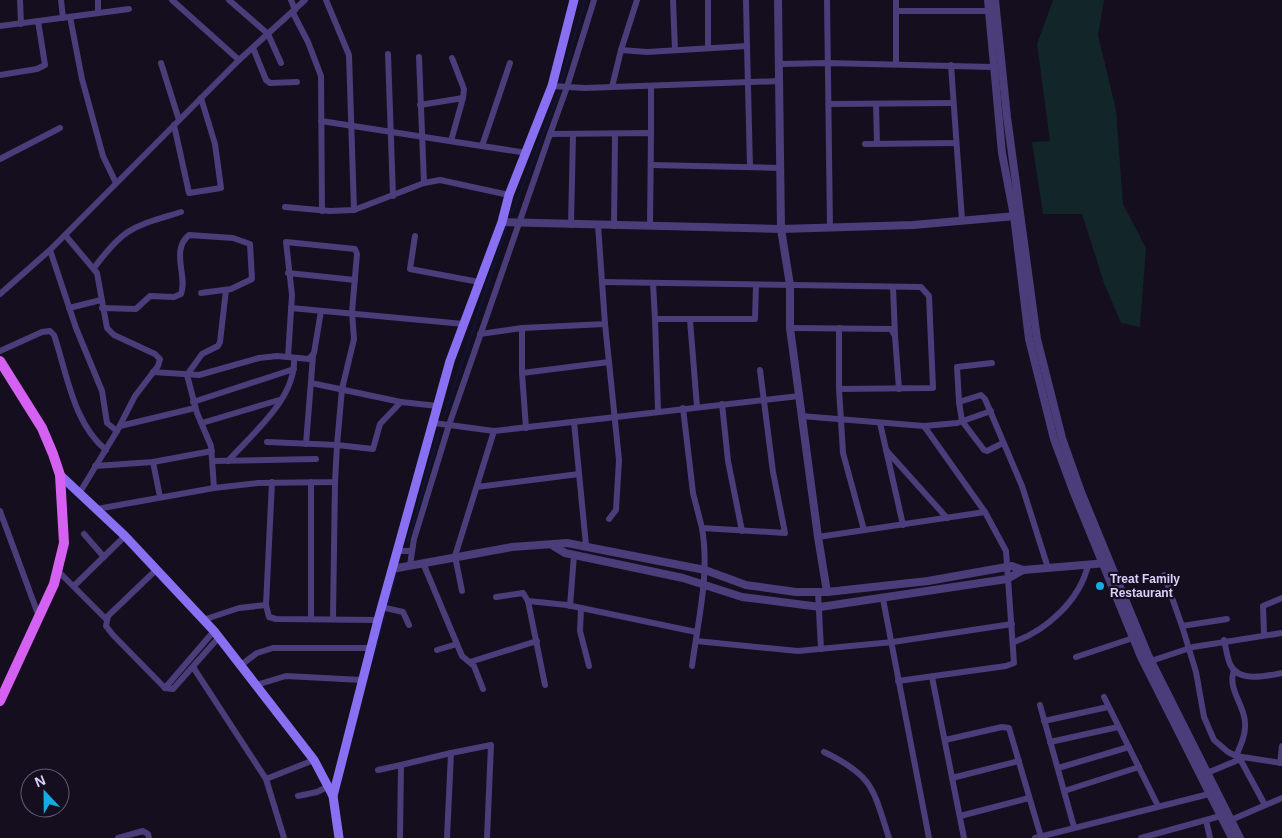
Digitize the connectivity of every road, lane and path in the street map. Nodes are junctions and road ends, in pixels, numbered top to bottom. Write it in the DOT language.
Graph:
graph roads {
  1 [pos="20,0"];
  2 [pos="61,0"];
  3 [pos="98,0"];
  4 [pos="172,0"];
  5 [pos="229,0"];
  6 [pos="291,0"];
  7 [pos="305,0"];
  8 [pos="326,0"];
  9 [pos="574,0"];
  10 [pos="594,0"];
  11 [pos="637,0"];
  12 [pos="673,0"];
  13 [pos="708,0"];
  14 [pos="746,0"];
  15 [pos="778,0"];
  16 [pos="827,0"];
  17 [pos="896,0"];
  18 [pos="988,0"];
  19 [pos="996,0"];
  20 [pos="130,9"];
  21 [pos="294,11"];
  22 [pos="896,11"];
  23 [pos="988,11"];
  24 [pos="98,13"];
  25 [pos="66,18"];
  26 [pos="38,21"];
  27 [pos="21,24"];
  28 [pos="0,26"];
  29 [pos="268,34"];
  30 [pos="747,46"];
  31 [pos="253,48"];
  32 [pos="708,48"];
  33 [pos="621,50"];
  34 [pos="675,50"];
  35 [pos="388,54"];
  36 [pos="418,57"];
  37 [pos="452,58"];
  38 [pos="239,60"];
  39 [pos="161,63"];
  40 [pos="281,63"];
  41 [pos="510,63"];
  42 [pos="828,63"];
  43 [pos="780,64"];
  44 [pos="896,64"];
  45 [pos="951,64"];
  46 [pos="992,66"];
  47 [pos="0,75"];
  48 [pos="780,81"];
  49 [pos="298,82"];
  50 [pos="748,82"];
  51 [pos="552,86"];
  52 [pos="651,86"];
  53 [pos="567,87"];
  54 [pos="612,87"];
  55 [pos="201,98"];
  56 [pos="463,98"];
  57 [pos="953,103"];
  58 [pos="829,104"];
  59 [pos="876,104"];
  60 [pos="420,105"];
  61 [pos="321,121"];
  62 [pos="176,122"];
  63 [pos="350,126"];
  64 [pos="60,128"];
  65 [pos="389,132"];
  66 [pos="651,133"];
  67 [pos="550,134"];
  68 [pos="573,134"];
  69 [pos="615,134"];
  70 [pos="421,137"];
  71 [pos="451,141"];
  72 [pos="956,143"];
  73 [pos="865,144"];
  74 [pos="877,144"];
  75 [pos="482,146"];
  76 [pos="527,153"];
  77 [pos="0,159"];
  78 [pos="651,165"];
  79 [pos="750,167"];
  80 [pos="781,168"];
  81 [pos="116,183"];
  82 [pos="424,183"];
  83 [pos="509,195"];
  84 [pos="393,196"];
  85 [pos="285,207"];
  86 [pos="354,210"];
  87 [pos="322,211"];
  88 [pos="181,212"];
  89 [pos="1018,216"];
  90 [pos="962,220"];
  91 [pos="502,222"];
  92 [pos="518,222"];
  93 [pos="571,224"];
  94 [pos="598,226"];
  95 [pos="614,226"];
  96 [pos="650,226"];
  97 [pos="830,228"];
  98 [pos="782,229"];
  99 [pos="65,235"];
  100 [pos="415,236"];
  101 [pos="50,250"];
  102 [pos="94,268"];
  103 [pos="288,273"];
  104 [pos="355,280"];
  105 [pos="479,282"];
  106 [pos="602,282"];
  107 [pos="653,283"];
  108 [pos="756,284"];
  109 [pos="790,285"];
  110 [pos="894,287"];
  111 [pos="226,290"];
  112 [pos="201,293"];
  113 [pos="0,294"];
  114 [pos="101,300"];
  115 [pos="69,308"];
  116 [pos="102,308"];
  117 [pos="291,308"];
  118 [pos="321,311"];
  119 [pos="352,312"];
  120 [pos="655,320"];
  121 [pos="690,320"];
  122 [pos="464,324"];
  123 [pos="604,324"];
  124 [pos="522,328"];
  125 [pos="790,328"];
  126 [pos="840,328"];
  127 [pos="480,334"];
  128 [pos="895,336"];
  129 [pos="0,351"];
  130 [pos="313,356"];
  131 [pos="291,357"];
  132 [pos="0,360"];
  133 [pos="609,362"];
  134 [pos="992,363"];
  135 [pos="294,369"];
  136 [pos="760,370"];
  137 [pos="153,372"];
  138 [pos="522,373"];
  139 [pos="187,375"];
  140 [pos="311,383"];
  141 [pos="342,389"];
  142 [pos="839,389"];
  143 [pos="899,389"];
  144 [pos="799,396"];
  145 [pos="280,400"];
  146 [pos="764,400"];
  147 [pos="400,402"];
  148 [pos="959,402"];
  149 [pos="722,404"];
  150 [pos="194,405"];
  151 [pos="438,406"];
  152 [pos="697,407"];
  153 [pos="682,408"];
  154 [pos="658,411"];
  155 [pos="991,411"];
  156 [pos="802,416"];
  157 [pos="614,417"];
  158 [pos="842,419"];
  159 [pos="574,422"];
  160 [pos="962,422"];
  161 [pos="202,423"];
  162 [pos="434,423"];
  163 [pos="880,424"];
  164 [pos="449,425"];
  165 [pos="924,426"];
  166 [pos="118,428"];
  167 [pos="526,428"];
  168 [pos="494,432"];
  169 [pos="267,442"];
  170 [pos="1004,443"];
  171 [pos="306,444"];
  172 [pos="337,444"];
  173 [pos="886,449"];
  174 [pos="106,450"];
  175 [pos="212,451"];
  176 [pos="316,459"];
  177 [pos="213,461"];
  178 [pos="228,461"];
  179 [pos="153,462"];
  180 [pos="95,466"];
  181 [pos="579,474"];
  182 [pos="60,475"];
  183 [pos="272,482"];
  184 [pos="311,482"];
  185 [pos="334,482"];
  186 [pos="478,487"];
  187 [pos="214,488"];
  188 [pos="80,492"];
  189 [pos="160,497"];
  190 [pos="97,509"];
  191 [pos="0,511"];
  192 [pos="985,512"];
  193 [pos="947,518"];
  194 [pos="609,519"];
  195 [pos="903,525"];
  196 [pos="702,528"];
  197 [pos="864,530"];
  198 [pos="742,531"];
  199 [pos="84,534"];
  200 [pos="125,536"];
  201 [pos="818,537"];
  202 [pos="552,545"];
  203 [pos="586,545"];
  204 [pos="412,550"];
  205 [pos="398,551"];
  206 [pos="574,555"];
  207 [pos="455,556"];
  208 [pos="104,557"];
  209 [pos="423,563"];
  210 [pos="1107,563"];
  211 [pos="1088,564"];
  212 [pos="410,565"];
  213 [pos="1006,567"];
  214 [pos="1048,568"];
  215 [pos="392,569"];
  216 [pos="156,570"];
  217 [pos="706,570"];
  218 [pos="1023,570"];
  219 [pos="58,571"];
  220 [pos="1164,575"];
  221 [pos="1007,579"];
  222 [pos="704,584"];
  223 [pos="75,586"];
  224 [pos="462,592"];
  225 [pos="818,592"];
  226 [pos="827,592"];
  227 [pos="496,597"];
  228 [pos="1282,598"];
  229 [pos="883,599"];
  230 [pos="528,601"];
  231 [pos="266,605"];
  232 [pos="570,606"];
  233 [pos="381,607"];
  234 [pos="581,608"];
  235 [pos="820,608"];
  236 [pos="38,614"];
  237 [pos="311,618"];
  238 [pos="333,618"];
  239 [pos="106,619"];
  240 [pos="1227,619"];
  241 [pos="203,620"];
  242 [pos="378,620"];
  243 [pos="1012,624"];
  244 [pos="409,625"];
  245 [pos="1182,626"];
  246 [pos="696,632"];
  247 [pos="1282,633"];
  248 [pos="216,634"];
  249 [pos="1264,634"];
  250 [pos="1133,638"];
  251 [pos="1224,640"];
  252 [pos="537,641"];
  253 [pos="696,641"];
  254 [pos="893,642"];
  255 [pos="1014,642"];
  256 [pos="457,644"];
  257 [pos="370,648"];
  258 [pos="1188,648"];
  259 [pos="821,649"];
  260 [pos="437,650"];
  261 [pos="1076,657"];
  262 [pos="1151,661"];
  263 [pos="470,662"];
  264 [pos="241,665"];
  265 [pos="589,666"];
  266 [pos="692,666"];
  267 [pos="193,667"];
  268 [pos="1234,670"];
  269 [pos="1282,673"];
  270 [pos="932,677"];
  271 [pos="362,680"];
  272 [pos="898,681"];
  273 [pos="256,685"];
  274 [pos="545,685"];
  275 [pos="165,688"];
  276 [pos="483,689"];
  277 [pos="1104,697"];
  278 [pos="0,701"];
  279 [pos="1040,705"];
  280 [pos="1108,707"];
  281 [pos="1044,721"];
  282 [pos="1118,727"];
  283 [pos="945,740"];
  284 [pos="1050,742"];
  285 [pos="1282,746"];
  286 [pos="1129,747"];
  287 [pos="824,752"];
  288 [pos="451,754"];
  289 [pos="1240,757"];
  290 [pos="314,760"];
  291 [pos="1019,760"];
  292 [pos="1281,763"];
  293 [pos="400,765"];
  294 [pos="1139,767"];
  295 [pos="1058,768"];
  296 [pos="378,770"];
  297 [pos="1207,773"];
  298 [pos="952,778"];
  299 [pos="266,779"];
  300 [pos="329,786"];
  301 [pos="1064,791"];
  302 [pos="1213,792"];
  303 [pos="298,796"];
  304 [pos="333,796"];
  305 [pos="1029,798"];
  306 [pos="1282,798"];
  307 [pos="1265,805"];
  308 [pos="1158,806"];
  309 [pos="960,816"];
  310 [pos="1227,817"];
  311 [pos="1206,820"];
  312 [pos="1074,827"];
  313 [pos="1038,837"];
  314 [pos="118,838"];
  315 [pos="149,838"];
  316 [pos="284,838"];
  317 [pos="339,838"];
  318 [pos="400,838"];
  319 [pos="447,838"];
  320 [pos="487,838"];
  321 [pos="889,838"];
  322 [pos="929,838"];
  323 [pos="964,838"];
  324 [pos="1140,838"];
  325 [pos="1210,838"];
  326 [pos="1232,838"];
  327 [pos="1240,838"];
  1 -- 27 [label="street"];
  2 -- 25 [label="street"];
  3 -- 24 [label="street"];
  4 -- 38 [label="street"];
  5 -- 29 [label="street"];
  6 -- 21 [label="street"];
  7 -- 21 [label="street"];
  8 -- 63 [label="street"];
  9 -- 51 [label="main road"];
  10 -- 53 [label="street"];
  11 -- 33 [label="street"];
  12 -- 34 [label="street"];
  13 -- 32 [label="street"];
  14 -- 30 [label="street"];
  15 -- 43 [label="street"];
  16 -- 42 [label="street"];
  17 -- 22 [label="street"];
  18 -- 23 [label="street"];
  19 -- 89 [label="street"];
  20 -- 24 [label="street"];
  21 -- 29 [label="street"];
  21 -- 61 [label="street"];
  22 -- 23 [label="street"];
  22 -- 44 [label="street"];
  23 -- 46 [label="street"];
  24 -- 25 [label="street"];
  25 -- 26 [label="street"];
  25 -- 81 [label="street"];
  26 -- 27 [label="street"];
  26 -- 47 [label="street"];
  27 -- 28 [label="street"];
  29 -- 31 [label="street"];
  29 -- 40 [label="street"];
  30 -- 32 [label="street"];
  30 -- 50 [label="street"];
  31 -- 38 [label="street"];
  31 -- 49 [label="street"];
  32 -- 34 [label="street"];
  33 -- 34 [label="street"];
  33 -- 54 [label="street"];
  35 -- 65 [label="street"];
  36 -- 60 [label="street"];
  37 -- 56 [label="street"];
  38 -- 55 [label="street"];
  39 -- 62 [label="street"];
  41 -- 75 [label="street"];
  42 -- 43 [label="street"];
  42 -- 44 [label="street"];
  42 -- 58 [label="street"];
  43 -- 48 [label="street"];
  44 -- 45 [label="street"];
  45 -- 46 [label="street"];
  45 -- 57 [label="street"];
  46 -- 89 [label="street"];
  48 -- 50 [label="street"];
  48 -- 80 [label="street"];
  50 -- 52 [label="street"];
  50 -- 79 [label="street"];
  51 -- 53 [label="street"];
  51 -- 76 [label="main road"];
  52 -- 54 [label="street"];
  52 -- 66 [label="street"];
  53 -- 54 [label="street"];
  53 -- 67 [label="street"];
  55 -- 62 [label="street"];
  55 -- 62 [label="street"];
  56 -- 60 [label="street"];
  56 -- 71 [label="street"];
  57 -- 59 [label="street"];
  57 -- 72 [label="street"];
  58 -- 59 [label="street"];
  58 -- 97 [label="street"];
  59 -- 74 [label="street"];
  60 -- 70 [label="street"];
  61 -- 63 [label="street"];
  61 -- 87 [label="street"];
  62 -- 81 [label="street"];
  63 -- 65 [label="street"];
  63 -- 86 [label="street"];
  64 -- 77 [label="street"];
  65 -- 70 [label="street"];
  65 -- 84 [label="street"];
  66 -- 69 [label="street"];
  66 -- 78 [label="street"];
  67 -- 68 [label="street"];
  67 -- 92 [label="street"];
  68 -- 69 [label="street"];
  68 -- 93 [label="street"];
  69 -- 95 [label="street"];
  70 -- 71 [label="street"];
  70 -- 82 [label="street"];
  71 -- 75 [label="street"];
  72 -- 74 [label="street"];
  72 -- 90 [label="street"];
  73 -- 74 [label="street"];
  75 -- 76 [label="street"];
  76 -- 83 [label="main road"];
  78 -- 79 [label="street"];
  78 -- 96 [label="street"];
  79 -- 80 [label="street"];
  80 -- 98 [label="street"];
  81 -- 99 [label="street"];
  82 -- 83 [label="street"];
  82 -- 84 [label="street"];
  83 -- 91 [label="main road"];
  84 -- 86 [label="street"];
  85 -- 87 [label="street"];
  86 -- 87 [label="street"];
  88 -- 102 [label="street"];
  89 -- 90 [label="street"];
  89 -- 210 [label="street"];
  90 -- 97 [label="street"];
  91 -- 92 [label="street"];
  91 -- 105 [label="main road"];
  92 -- 93 [label="street"];
  92 -- 127 [label="street"];
  93 -- 94 [label="street"];
  94 -- 95 [label="street"];
  94 -- 106 [label="street"];
  95 -- 96 [label="street"];
  96 -- 98 [label="street"];
  97 -- 98 [label="street"];
  98 -- 109 [label="street"];
  99 -- 101 [label="street"];
  99 -- 102 [label="street"];
  100 -- 105 [label="street"];
  101 -- 113 [label="street"];
  101 -- 115 [label="street"];
  102 -- 114 [label="street"];
  103 -- 104 [label="street"];
  103 -- 104 [label="street"];
  103 -- 117 [label="street"];
  104 -- 119 [label="street"];
  105 -- 122 [label="main road"];
  106 -- 107 [label="street"];
  106 -- 123 [label="street"];
  107 -- 108 [label="street"];
  107 -- 120 [label="street"];
  108 -- 109 [label="street"];
  108 -- 121 [label="street"];
  109 -- 110 [label="street"];
  109 -- 125 [label="street"];
  110 -- 128 [label="street"];
  110 -- 143 [label="street"];
  111 -- 112 [label="street"];
  111 -- 116 [label="street"];
  111 -- 139 [label="street"];
  114 -- 115 [label="street"];
  114 -- 116 [label="street"];
  115 -- 166 [label="street"];
  116 -- 137 [label="street"];
  117 -- 118 [label="street"];
  117 -- 131 [label="street"];
  118 -- 119 [label="street"];
  118 -- 130 [label="street"];
  119 -- 122 [label="street"];
  119 -- 141 [label="street"];
  120 -- 121 [label="street"];
  120 -- 154 [label="street"];
  121 -- 152 [label="street"];
  122 -- 151 [label="main road"];
  123 -- 124 [label="street"];
  123 -- 133 [label="street"];
  124 -- 127 [label="street"];
  124 -- 138 [label="street"];
  125 -- 126 [label="street"];
  125 -- 144 [label="street"];
  126 -- 128 [label="street"];
  126 -- 142 [label="street"];
  127 -- 164 [label="street"];
  128 -- 143 [label="street"];
  129 -- 174 [label="street"];
  130 -- 131 [label="street"];
  130 -- 140 [label="street"];
  131 -- 135 [label="street"];
  131 -- 139 [label="street"];
  132 -- 182 [label="main road"];
  133 -- 138 [label="street"];
  133 -- 157 [label="street"];
  134 -- 148 [label="street"];
  135 -- 145 [label="street"];
  135 -- 150 [label="street"];
  136 -- 146 [label="street"];
  137 -- 139 [label="street"];
  137 -- 166 [label="street"];
  138 -- 167 [label="street"];
  139 -- 150 [label="street"];
  140 -- 141 [label="street"];
  140 -- 171 [label="street"];
  141 -- 147 [label="street"];
  141 -- 172 [label="street"];
  142 -- 143 [label="street"];
  142 -- 158 [label="street"];
  144 -- 146 [label="street"];
  144 -- 156 [label="street"];
  145 -- 161 [label="street"];
  145 -- 178 [label="street"];
  146 -- 149 [label="street"];
  146 -- 198 [label="street"];
  147 -- 151 [label="street"];
  147 -- 172 [label="street"];
  148 -- 155 [label="street"];
  148 -- 160 [label="street"];
  149 -- 152 [label="street"];
  149 -- 198 [label="street"];
  150 -- 161 [label="street"];
  150 -- 166 [label="street"];
  151 -- 162 [label="main road"];
  152 -- 153 [label="street"];
  153 -- 154 [label="street"];
  153 -- 196 [label="street"];
  154 -- 157 [label="street"];
  155 -- 160 [label="street"];
  155 -- 170 [label="street"];
  156 -- 158 [label="street"];
  156 -- 201 [label="street"];
  157 -- 159 [label="street"];
  157 -- 194 [label="street"];
  158 -- 163 [label="street"];
  158 -- 197 [label="street"];
  159 -- 167 [label="street"];
  159 -- 181 [label="street"];
  160 -- 165 [label="street"];
  160 -- 170 [label="street"];
  161 -- 175 [label="street"];
  162 -- 164 [label="street"];
  162 -- 205 [label="main road"];
  163 -- 165 [label="street"];
  163 -- 173 [label="street"];
  164 -- 168 [label="street"];
  164 -- 204 [label="street"];
  165 -- 192 [label="street"];
  166 -- 174 [label="street"];
  167 -- 168 [label="street"];
  168 -- 186 [label="street"];
  169 -- 171 [label="street"];
  170 -- 214 [label="street"];
  171 -- 172 [label="street"];
  172 -- 185 [label="street"];
  173 -- 193 [label="street"];
  173 -- 195 [label="street"];
  174 -- 180 [label="street"];
  175 -- 177 [label="street"];
  175 -- 179 [label="street"];
  176 -- 178 [label="street"];
  177 -- 178 [label="street"];
  177 -- 187 [label="street"];
  179 -- 180 [label="street"];
  179 -- 189 [label="street"];
  180 -- 188 [label="street"];
  181 -- 186 [label="street"];
  181 -- 203 [label="street"];
  182 -- 188 [label="main road"];
  182 -- 219 [label="main road"];
  183 -- 184 [label="street"];
  183 -- 187 [label="street"];
  183 -- 231 [label="street"];
  184 -- 185 [label="street"];
  184 -- 237 [label="street"];
  185 -- 238 [label="street"];
  186 -- 207 [label="street"];
  187 -- 189 [label="street"];
  188 -- 190 [label="main road"];
  189 -- 190 [label="street"];
  190 -- 200 [label="main road"];
  191 -- 236 [label="street"];
  192 -- 193 [label="street"];
  192 -- 213 [label="street"];
  193 -- 195 [label="street"];
  195 -- 197 [label="street"];
  196 -- 198 [label="street"];
  196 -- 217 [label="street"];
  197 -- 201 [label="street"];
  199 -- 208 [label="street"];
  200 -- 208 [label="street"];
  200 -- 216 [label="main road"];
  201 -- 226 [label="street"];
  202 -- 203 [label="street"];
  202 -- 206 [label="street"];
  202 -- 207 [label="street"];
  203 -- 217 [label="street"];
  204 -- 205 [label="street"];
  204 -- 212 [label="street"];
  205 -- 215 [label="main road"];
  206 -- 222 [label="street"];
  206 -- 232 [label="street"];
  207 -- 209 [label="street"];
  207 -- 224 [label="street"];
  208 -- 223 [label="street"];
  209 -- 212 [label="street"];
  209 -- 256 [label="street"];
  210 -- 211 [label="street"];
  210 -- 250 [label="street"];
  210 -- 262 [label="street"];
  211 -- 214 [label="street"];
  211 -- 255 [label="street"];
  212 -- 215 [label="street"];
  213 -- 218 [label="street"];
  213 -- 221 [label="street"];
  213 -- 226 [label="street"];
  214 -- 218 [label="street"];
  215 -- 233 [label="main road"];
  216 -- 239 [label="street"];
  216 -- 241 [label="main road"];
  217 -- 222 [label="street"];
  217 -- 225 [label="street"];
  218 -- 221 [label="street"];
  219 -- 223 [label="street"];
  219 -- 236 [label="main road"];
  220 -- 245 [label="street"];
  221 -- 229 [label="street"];
  221 -- 243 [label="street"];
  222 -- 235 [label="street"];
  222 -- 246 [label="street"];
  223 -- 239 [label="street"];
  225 -- 226 [label="street"];
  225 -- 235 [label="street"];
  227 -- 230 [label="street"];
  228 -- 249 [label="street"];
  229 -- 235 [label="street"];
  229 -- 254 [label="street"];
  230 -- 232 [label="street"];
  230 -- 252 [label="street"];
  231 -- 237 [label="street"];
  231 -- 241 [label="street"];
  232 -- 234 [label="street"];
  233 -- 242 [label="main road"];
  233 -- 244 [label="street"];
  234 -- 246 [label="street"];
  234 -- 265 [label="street"];
  235 -- 259 [label="street"];
  236 -- 278 [label="main road"];
  237 -- 238 [label="street"];
  238 -- 242 [label="street"];
  239 -- 275 [label="street"];
  240 -- 245 [label="street"];
  241 -- 248 [label="main road"];
  242 -- 257 [label="main road"];
  243 -- 254 [label="street"];
  243 -- 255 [label="street"];
  245 -- 258 [label="street"];
  246 -- 253 [label="street"];
  247 -- 249 [label="street"];
  248 -- 264 [label="main road"];
  248 -- 267 [label="street"];
  248 -- 275 [label="street"];
  249 -- 251 [label="street"];
  250 -- 261 [label="street"];
  250 -- 302 [label="street"];
  251 -- 258 [label="street"];
  251 -- 268 [label="street"];
  252 -- 263 [label="street"];
  252 -- 274 [label="street"];
  253 -- 259 [label="street"];
  253 -- 266 [label="street"];
  254 -- 259 [label="street"];
  254 -- 272 [label="street"];
  255 -- 270 [label="street"];
  256 -- 260 [label="street"];
  256 -- 263 [label="street"];
  257 -- 264 [label="street"];
  257 -- 271 [label="main road"];
  258 -- 262 [label="street"];
  258 -- 289 [label="street"];
  262 -- 297 [label="street"];
  263 -- 276 [label="street"];
  264 -- 273 [label="main road"];
  267 -- 275 [label="street"];
  267 -- 299 [label="street"];
  268 -- 269 [label="street"];
  268 -- 289 [label="street"];
  270 -- 272 [label="street"];
  270 -- 283 [label="street"];
  271 -- 273 [label="street"];
  271 -- 304 [label="main road"];
  272 -- 322 [label="street"];
  273 -- 290 [label="main road"];
  277 -- 280 [label="street"];
  279 -- 281 [label="street"];
  280 -- 281 [label="street"];
  280 -- 282 [label="street"];
  281 -- 284 [label="street"];
  282 -- 284 [label="street"];
  282 -- 286 [label="street"];
  283 -- 291 [label="street"];
  283 -- 298 [label="street"];
  284 -- 295 [label="street"];
  285 -- 292 [label="street"];
  286 -- 294 [label="street"];
  286 -- 295 [label="street"];
  287 -- 321 [label="street"];
  288 -- 293 [label="street"];
  288 -- 319 [label="street"];
  288 -- 320 [label="street"];
  289 -- 292 [label="street"];
  289 -- 297 [label="street"];
  289 -- 307 [label="street"];
  290 -- 299 [label="street"];
  290 -- 300 [label="main road"];
  291 -- 298 [label="street"];
  291 -- 305 [label="street"];
  293 -- 296 [label="street"];
  293 -- 318 [label="street"];
  294 -- 301 [label="street"];
  294 -- 308 [label="street"];
  295 -- 301 [label="street"];
  297 -- 302 [label="street"];
  298 -- 309 [label="street"];
  299 -- 316 [label="street"];
  300 -- 303 [label="street"];
  300 -- 304 [label="main road"];
  301 -- 312 [label="street"];
  302 -- 308 [label="street"];
  302 -- 310 [label="street"];
  304 -- 317 [label="main road"];
  305 -- 309 [label="street"];
  305 -- 313 [label="street"];
  306 -- 307 [label="street"];
  307 -- 310 [label="street"];
  308 -- 312 [label="street"];
  309 -- 323 [label="street"];
  310 -- 311 [label="street"];
  310 -- 326 [label="street"];
  310 -- 327 [label="street"];
  311 -- 324 [label="street"];
  311 -- 325 [label="street"];
  312 -- 313 [label="street"];
  314 -- 315 [label="street"];
}
